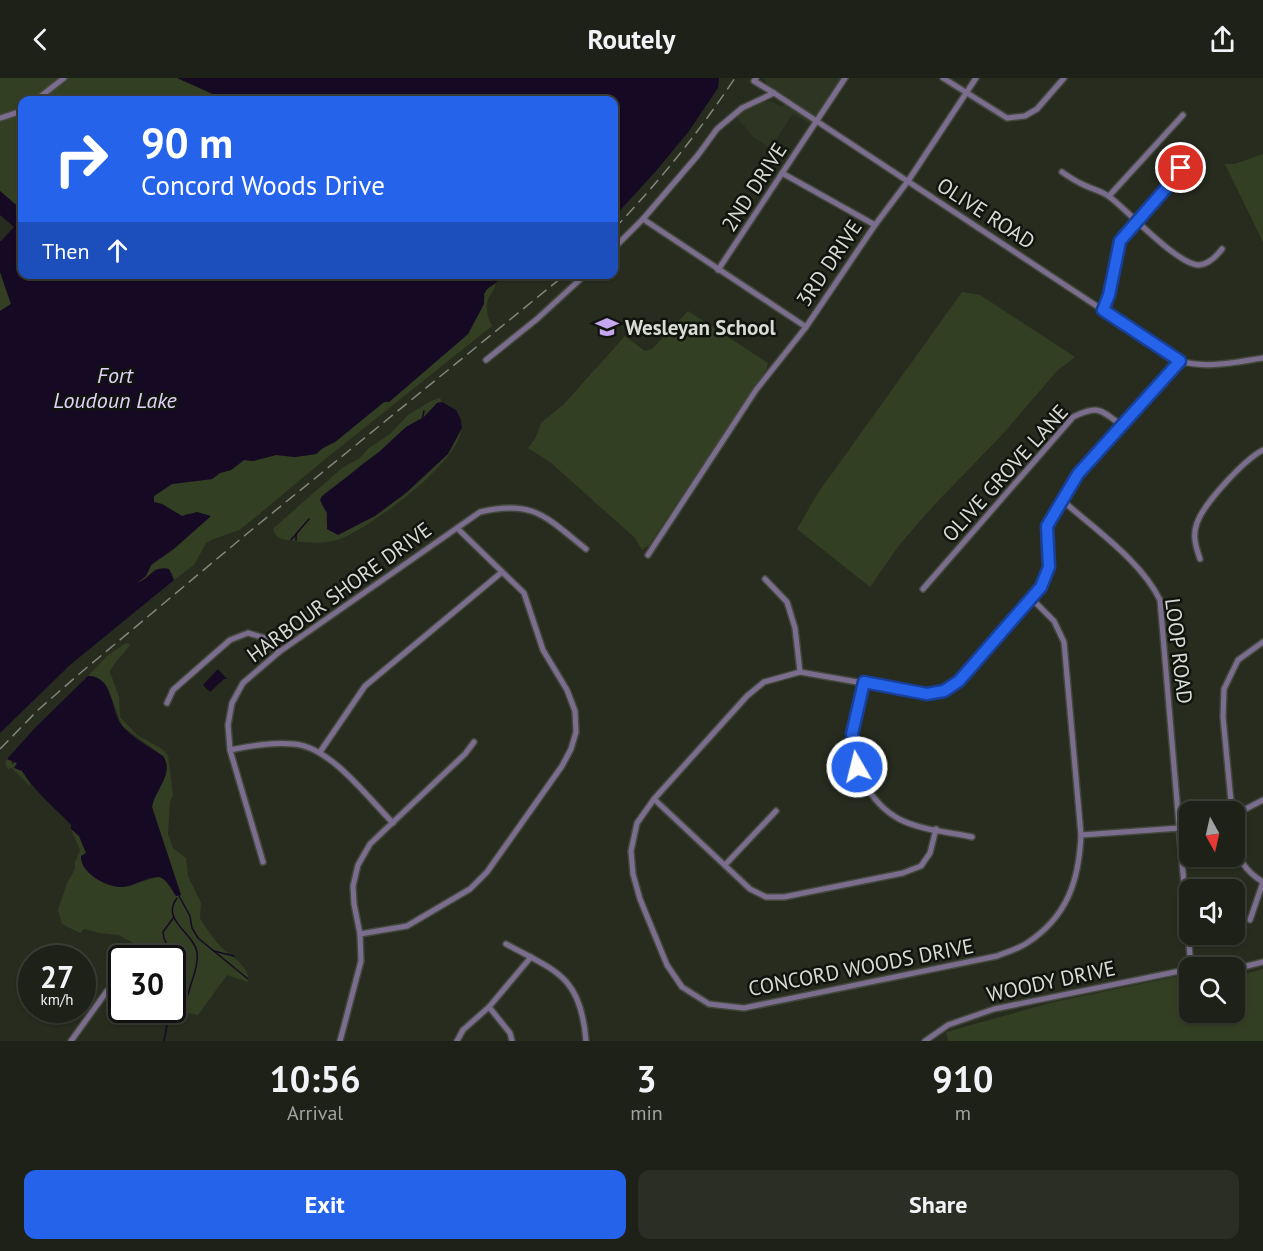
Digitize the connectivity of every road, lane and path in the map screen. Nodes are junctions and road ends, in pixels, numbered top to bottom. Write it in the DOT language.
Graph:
graph roads {
  1 [pos="64,78"];
  2 [pos="756,78"];
  3 [pos="845,78"];
  4 [pos="944,78"];
  5 [pos="976,78"];
  6 [pos="1064,78"];
  7 [pos="774,93"];
  8 [pos="965,93"];
  9 [pos="41,96"];
  10 [pos="18,112"];
  11 [pos="1182,115"];
  12 [pos="0,118"];
  13 [pos="817,121"];
  14 [pos="1181,168"];
  15 [pos="1062,172"];
  16 [pos="782,173"];
  17 [pos="908,181"];
  18 [pos="1109,196"];
  19 [pos="643,219"];
  20 [pos="1137,222"];
  21 [pos="874,225"];
  22 [pos="618,244"];
  23 [pos="1221,249"];
  24 [pos="718,270"];
  25 [pos="581,279"];
  26 [pos="1103,310"];
  27 [pos="806,327"];
  28 [pos="1263,358"];
  29 [pos="486,360"];
  30 [pos="1180,361"];
  31 [pos="1121,425"];
  32 [pos="1263,450"];
  33 [pos="1063,501"];
  34 [pos="457,528"];
  35 [pos="586,549"];
  36 [pos="648,555"];
  37 [pos="1200,559"];
  38 [pos="502,572"];
  39 [pos="765,579"];
  40 [pos="923,589"];
  41 [pos="1032,599"];
  42 [pos="1263,642"];
  43 [pos="279,652"];
  44 [pos="800,672"];
  45 [pos="864,682"];
  46 [pos="167,703"];
  47 [pos="474,742"];
  48 [pos="230,750"];
  49 [pos="320,752"];
  50 [pos="654,799"];
  51 [pos="1263,800"];
  52 [pos="1231,801"];
  53 [pos="1245,809"];
  54 [pos="776,811"];
  55 [pos="1179,817"];
  56 [pos="393,823"];
  57 [pos="1179,828"];
  58 [pos="936,829"];
  59 [pos="1081,835"];
  60 [pos="972,837"];
  61 [pos="263,862"];
  62 [pos="724,866"];
  63 [pos="1183,867"];
  64 [pos="1245,867"];
  65 [pos="1263,882"];
  66 [pos="1250,920"];
  67 [pos="360,934"];
  68 [pos="506,944"];
  69 [pos="531,957"];
  70 [pos="1191,957"];
  71 [pos="1263,962"];
  72 [pos="1245,966"];
  73 [pos="1179,971"];
  74 [pos="107,991"];
  75 [pos="489,1007"];
  76 [pos="71,1041"];
  77 [pos="340,1041"];
  78 [pos="457,1041"];
  79 [pos="512,1041"];
  80 [pos="586,1041"];
  81 [pos="925,1041"];
  1 -- 9 [label="street"];
  2 -- 7 [label="street, OLIVE ROAD"];
  3 -- 13 [label="street, 2ND DRIVE"];
  4 -- 8 [label="street"];
  5 -- 8 [label="street, 3RD DRIVE"];
  6 -- 8 [label="street"];
  7 -- 13 [label="street, OLIVE ROAD"];
  7 -- 19 [label="street"];
  8 -- 17 [label="street, 3RD DRIVE"];
  10 -- 12 [label="street"];
  11 -- 18 [label="street"];
  13 -- 16 [label="street, 2ND DRIVE"];
  13 -- 17 [label="street, OLIVE ROAD"];
  14 -- 20 [label="street"];
  15 -- 18 [label="street"];
  16 -- 21 [label="street"];
  16 -- 24 [label="street, 2ND DRIVE"];
  17 -- 21 [label="street, 3RD DRIVE"];
  17 -- 26 [label="street, OLIVE ROAD"];
  18 -- 20 [label="street"];
  19 -- 22 [label="street"];
  19 -- 24 [label="street"];
  20 -- 23 [label="street"];
  20 -- 26 [label="street"];
  21 -- 27 [label="street, 3RD DRIVE"];
  24 -- 27 [label="street"];
  25 -- 29 [label="street"];
  26 -- 30 [label="street, OLIVE ROAD"];
  27 -- 36 [label="street, 3RD DRIVE"];
  28 -- 30 [label="street"];
  30 -- 31 [label="street"];
  31 -- 33 [label="street"];
  31 -- 40 [label="street, OLIVE GROVE LANE"];
  32 -- 37 [label="street"];
  33 -- 41 [label="street, CONCORD WOODS DRIVE"];
  33 -- 55 [label="street, LOOP ROAD"];
  34 -- 35 [label="street, HARBOUR SHORE DRIVE"];
  34 -- 38 [label="street"];
  34 -- 43 [label="street, HARBOUR SHORE DRIVE"];
  38 -- 49 [label="street"];
  38 -- 67 [label="street"];
  39 -- 44 [label="street"];
  41 -- 45 [label="street, CONCORD WOODS DRIVE"];
  41 -- 59 [label="street, CONCORD WOODS DRIVE"];
  42 -- 52 [label="street"];
  43 -- 46 [label="street"];
  43 -- 48 [label="street, HARBOUR SHORE DRIVE"];
  44 -- 45 [label="street, CONCORD WOODS DRIVE"];
  44 -- 50 [label="street, CONCORD WOODS DRIVE"];
  45 -- 58 [label="street"];
  47 -- 56 [label="street"];
  48 -- 49 [label="street"];
  48 -- 61 [label="street, HARBOUR SHORE DRIVE"];
  49 -- 56 [label="street"];
  50 -- 59 [label="street, CONCORD WOODS DRIVE"];
  50 -- 62 [label="street"];
  51 -- 53 [label="street"];
  54 -- 62 [label="street"];
  56 -- 67 [label="street"];
  57 -- 59 [label="street"];
  58 -- 60 [label="street"];
  58 -- 62 [label="street"];
  63 -- 70 [label="street, LOOP ROAD"];
  64 -- 65 [label="street"];
  65 -- 66 [label="street"];
  67 -- 77 [label="street"];
  68 -- 69 [label="street"];
  69 -- 75 [label="street"];
  69 -- 80 [label="street"];
  71 -- 72 [label="street"];
  73 -- 81 [label="street, WOODY DRIVE"];
  74 -- 76 [label="street"];
  75 -- 78 [label="street"];
  75 -- 79 [label="street"];
}
